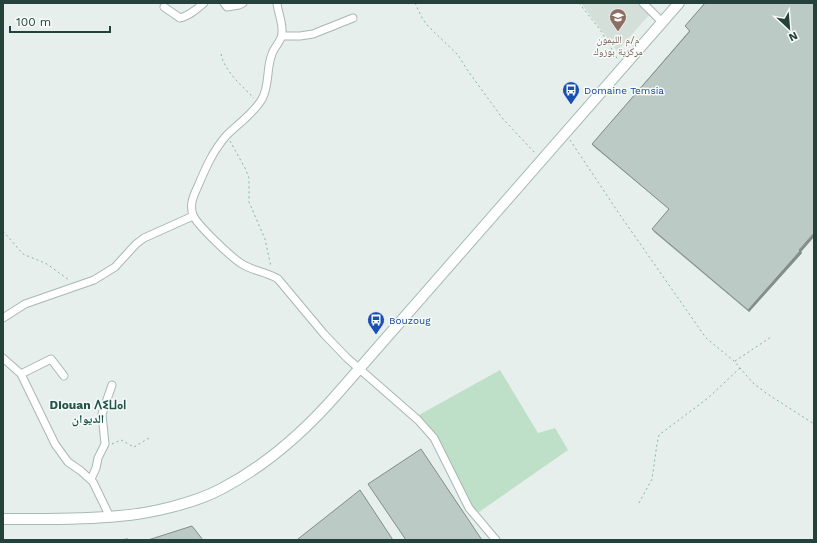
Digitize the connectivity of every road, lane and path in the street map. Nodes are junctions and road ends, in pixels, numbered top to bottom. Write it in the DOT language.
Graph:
graph roads {
  1 [pos="204,3"];
  2 [pos="224,3"];
  3 [pos="243,3"];
  4 [pos="277,3"];
  5 [pos="415,3"];
  6 [pos="579,3"];
  7 [pos="643,3"];
  8 [pos="679,3"];
  9 [pos="164,7"];
  10 [pos="353,18"];
  11 [pos="662,22"];
  12 [pos="282,36"];
  13 [pos="221,54"];
  14 [pos="623,67"];
  15 [pos="259,103"];
  16 [pos="565,133"];
  17 [pos="226,136"];
  18 [pos="542,160"];
  19 [pos="193,216"];
  20 [pos="3,232"];
  21 [pos="272,276"];
  22 [pos="78,287"];
  23 [pos="3,318"];
  24 [pos="771,337"];
  25 [pos="3,358"];
  26 [pos="734,361"];
  27 [pos="740,368"];
  28 [pos="359,369"];
  29 [pos="21,374"];
  30 [pos="64,376"];
  31 [pos="112,385"];
  32 [pos="814,424"];
  33 [pos="149,438"];
  34 [pos="103,448"];
  35 [pos="91,479"];
  36 [pos="639,503"];
  37 [pos="110,517"];
  38 [pos="3,519"];
  39 [pos="496,540"];
  1 -- 9 [label="street"];
  2 -- 3 [label="street"];
  4 -- 12 [label="street"];
  5 -- 18 [label="path"];
  6 -- 14 [label="path"];
  7 -- 11 [label="street"];
  8 -- 11 [label="main road"];
  10 -- 12 [label="street"];
  11 -- 14 [label="main road"];
  12 -- 15 [label="street"];
  13 -- 15 [label="path"];
  14 -- 16 [label="main road"];
  15 -- 17 [label="street"];
  16 -- 18 [label="main road"];
  16 -- 26 [label="path"];
  17 -- 19 [label="street"];
  17 -- 21 [label="path"];
  18 -- 28 [label="main road"];
  19 -- 21 [label="street"];
  19 -- 22 [label="street"];
  20 -- 22 [label="path"];
  21 -- 28 [label="street"];
  22 -- 23 [label="street"];
  24 -- 26 [label="path"];
  25 -- 29 [label="street"];
  26 -- 27 [label="path"];
  27 -- 32 [label="path"];
  27 -- 36 [label="path"];
  28 -- 37 [label="main road"];
  28 -- 39 [label="street"];
  29 -- 30 [label="street"];
  29 -- 35 [label="street"];
  31 -- 34 [label="street"];
  33 -- 34 [label="path"];
  34 -- 35 [label="street"];
  35 -- 37 [label="street"];
  37 -- 38 [label="main road"];
}
